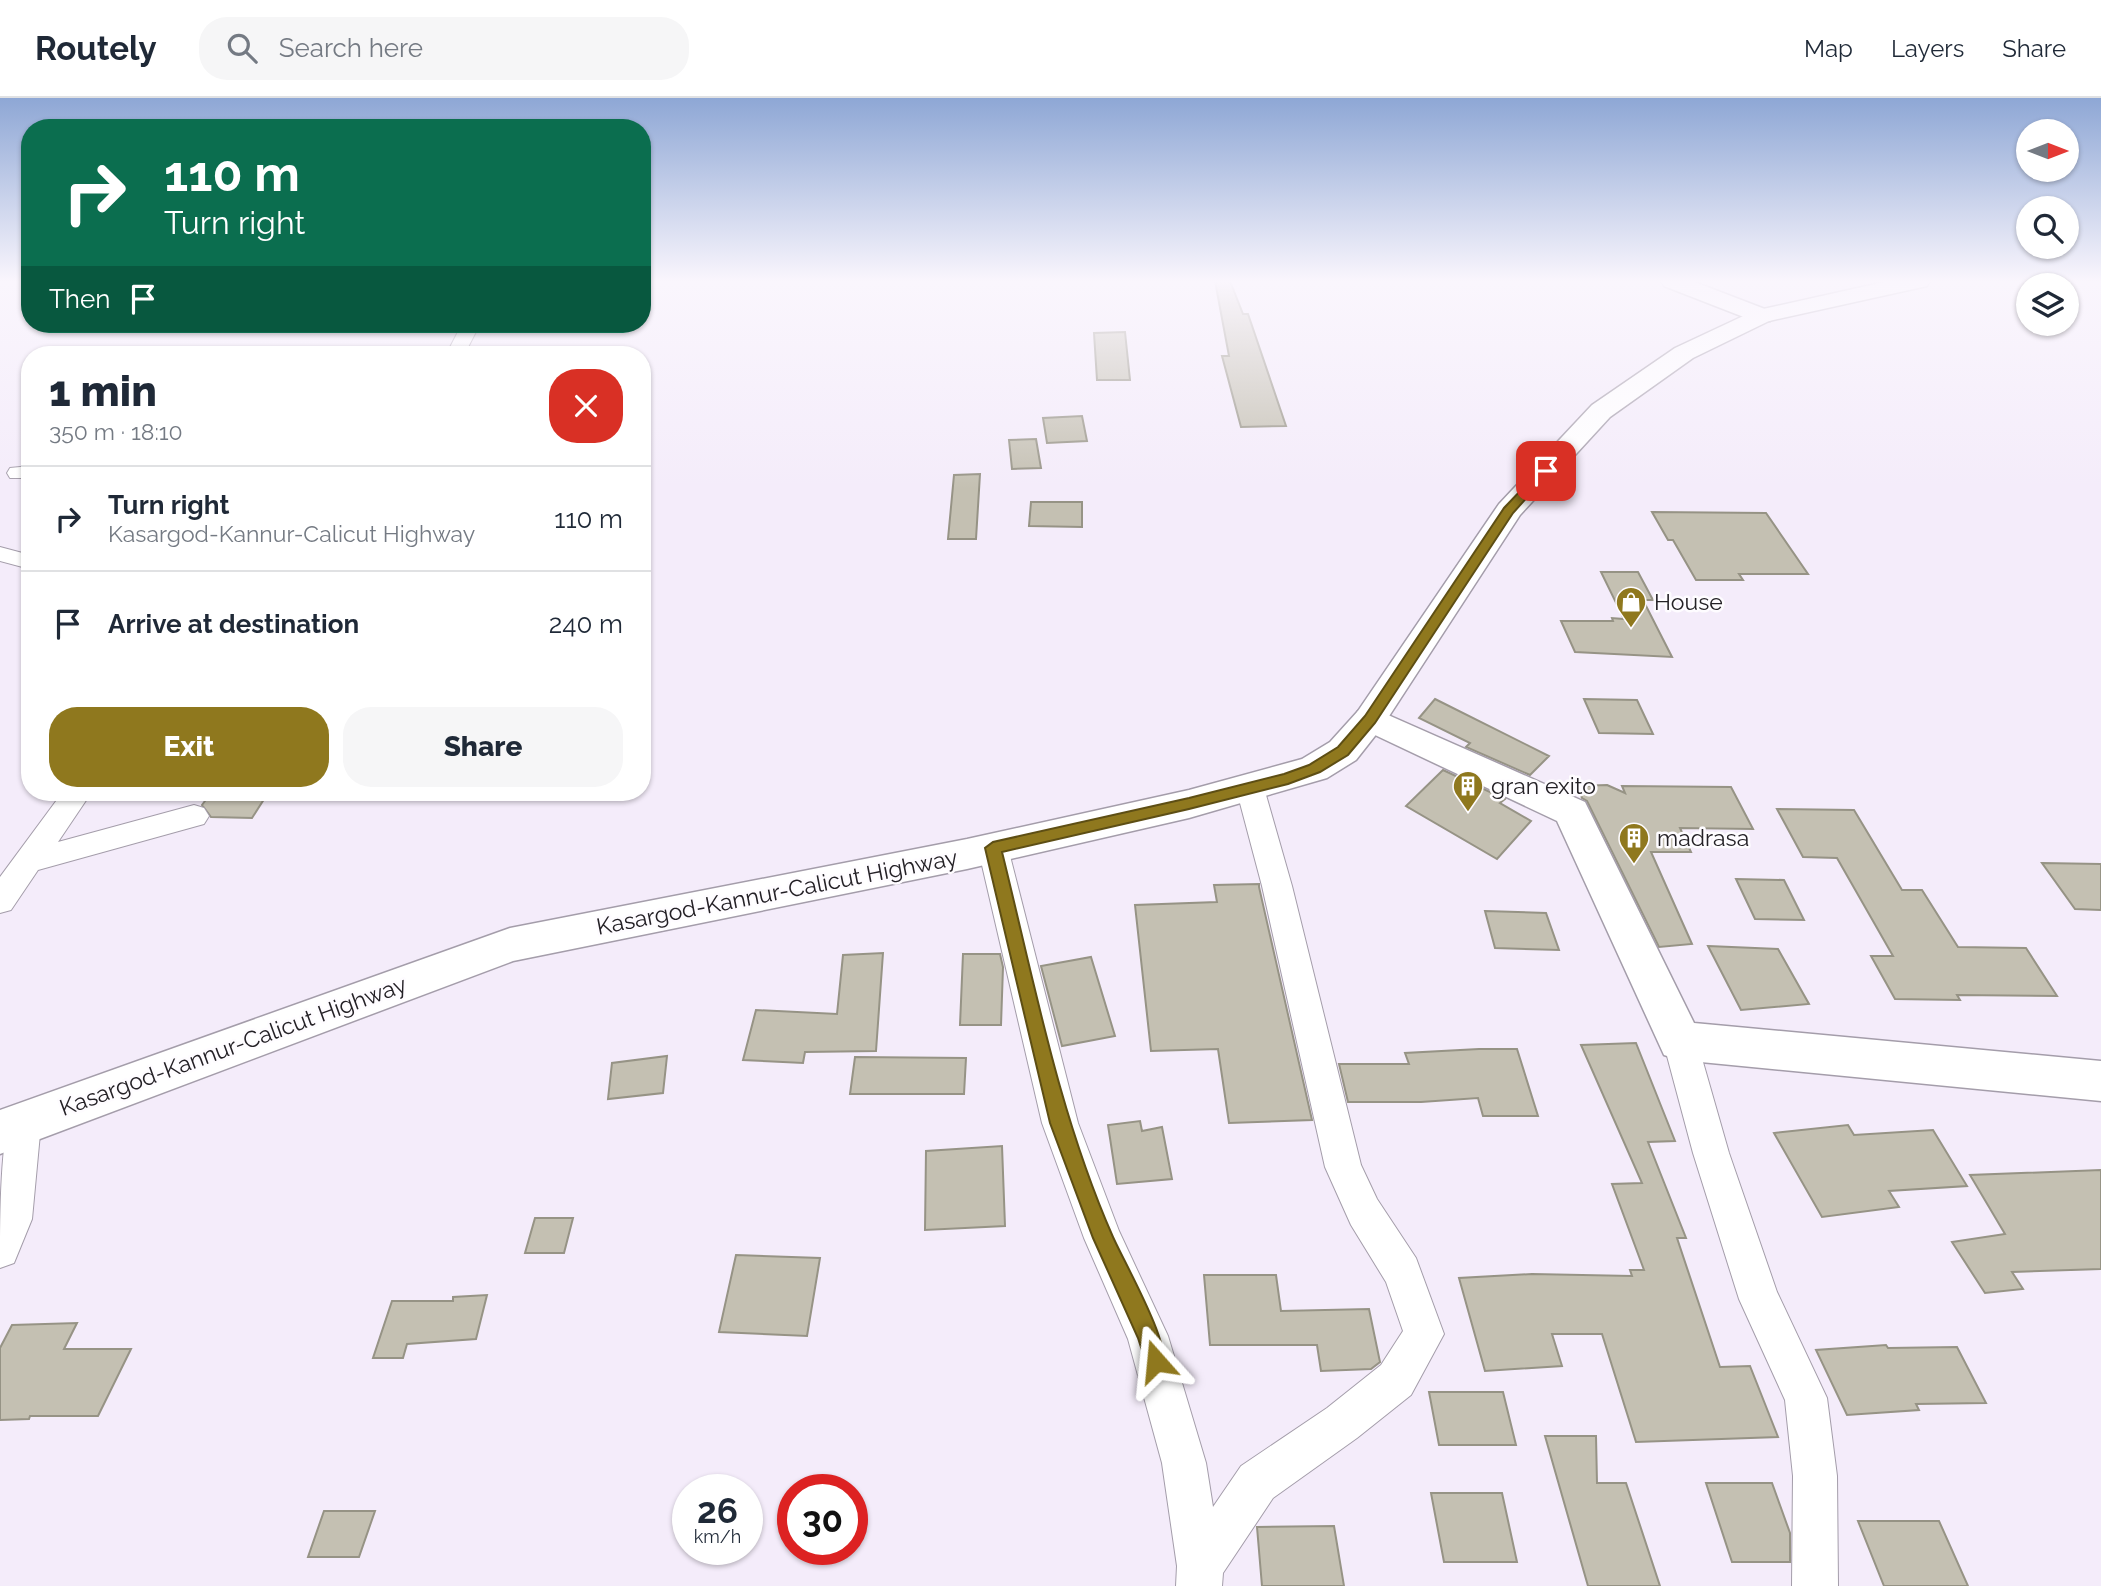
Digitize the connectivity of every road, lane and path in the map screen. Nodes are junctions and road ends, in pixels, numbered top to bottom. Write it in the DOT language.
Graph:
graph roads {
  1 [pos="1689,350"];
  2 [pos="0,554"];
  3 [pos="21,560"];
  4 [pos="1370,719"];
  5 [pos="1250,788"];
  6 [pos="71,801"];
  7 [pos="194,816"];
  8 [pos="993,848"];
  9 [pos="27,862"];
  10 [pos="0,901"];
  11 [pos="1680,1041"];
  12 [pos="2101,1081"];
  13 [pos="12,1128"];
  14 [pos="0,1249"];
  15 [pos="1199,1576"];
  16 [pos="1815,1586"];
  1 -- 4 [label="main road, Kasargod-Kannur-Calicut Highway"];
  2 -- 3 [label="street"];
  4 -- 5 [label="main road, Kasargod-Kannur-Calicut Highway"];
  4 -- 11 [label="main road"];
  5 -- 8 [label="main road, Kasargod-Kannur-Calicut Highway"];
  5 -- 15 [label="street"];
  6 -- 9 [label="street"];
  7 -- 9 [label="street"];
  8 -- 13 [label="main road, Kasargod-Kannur-Calicut Highway"];
  8 -- 15 [label="street"];
  9 -- 10 [label="street"];
  11 -- 12 [label="main road"];
  11 -- 16 [label="street"];
  13 -- 14 [label="street"];
}
